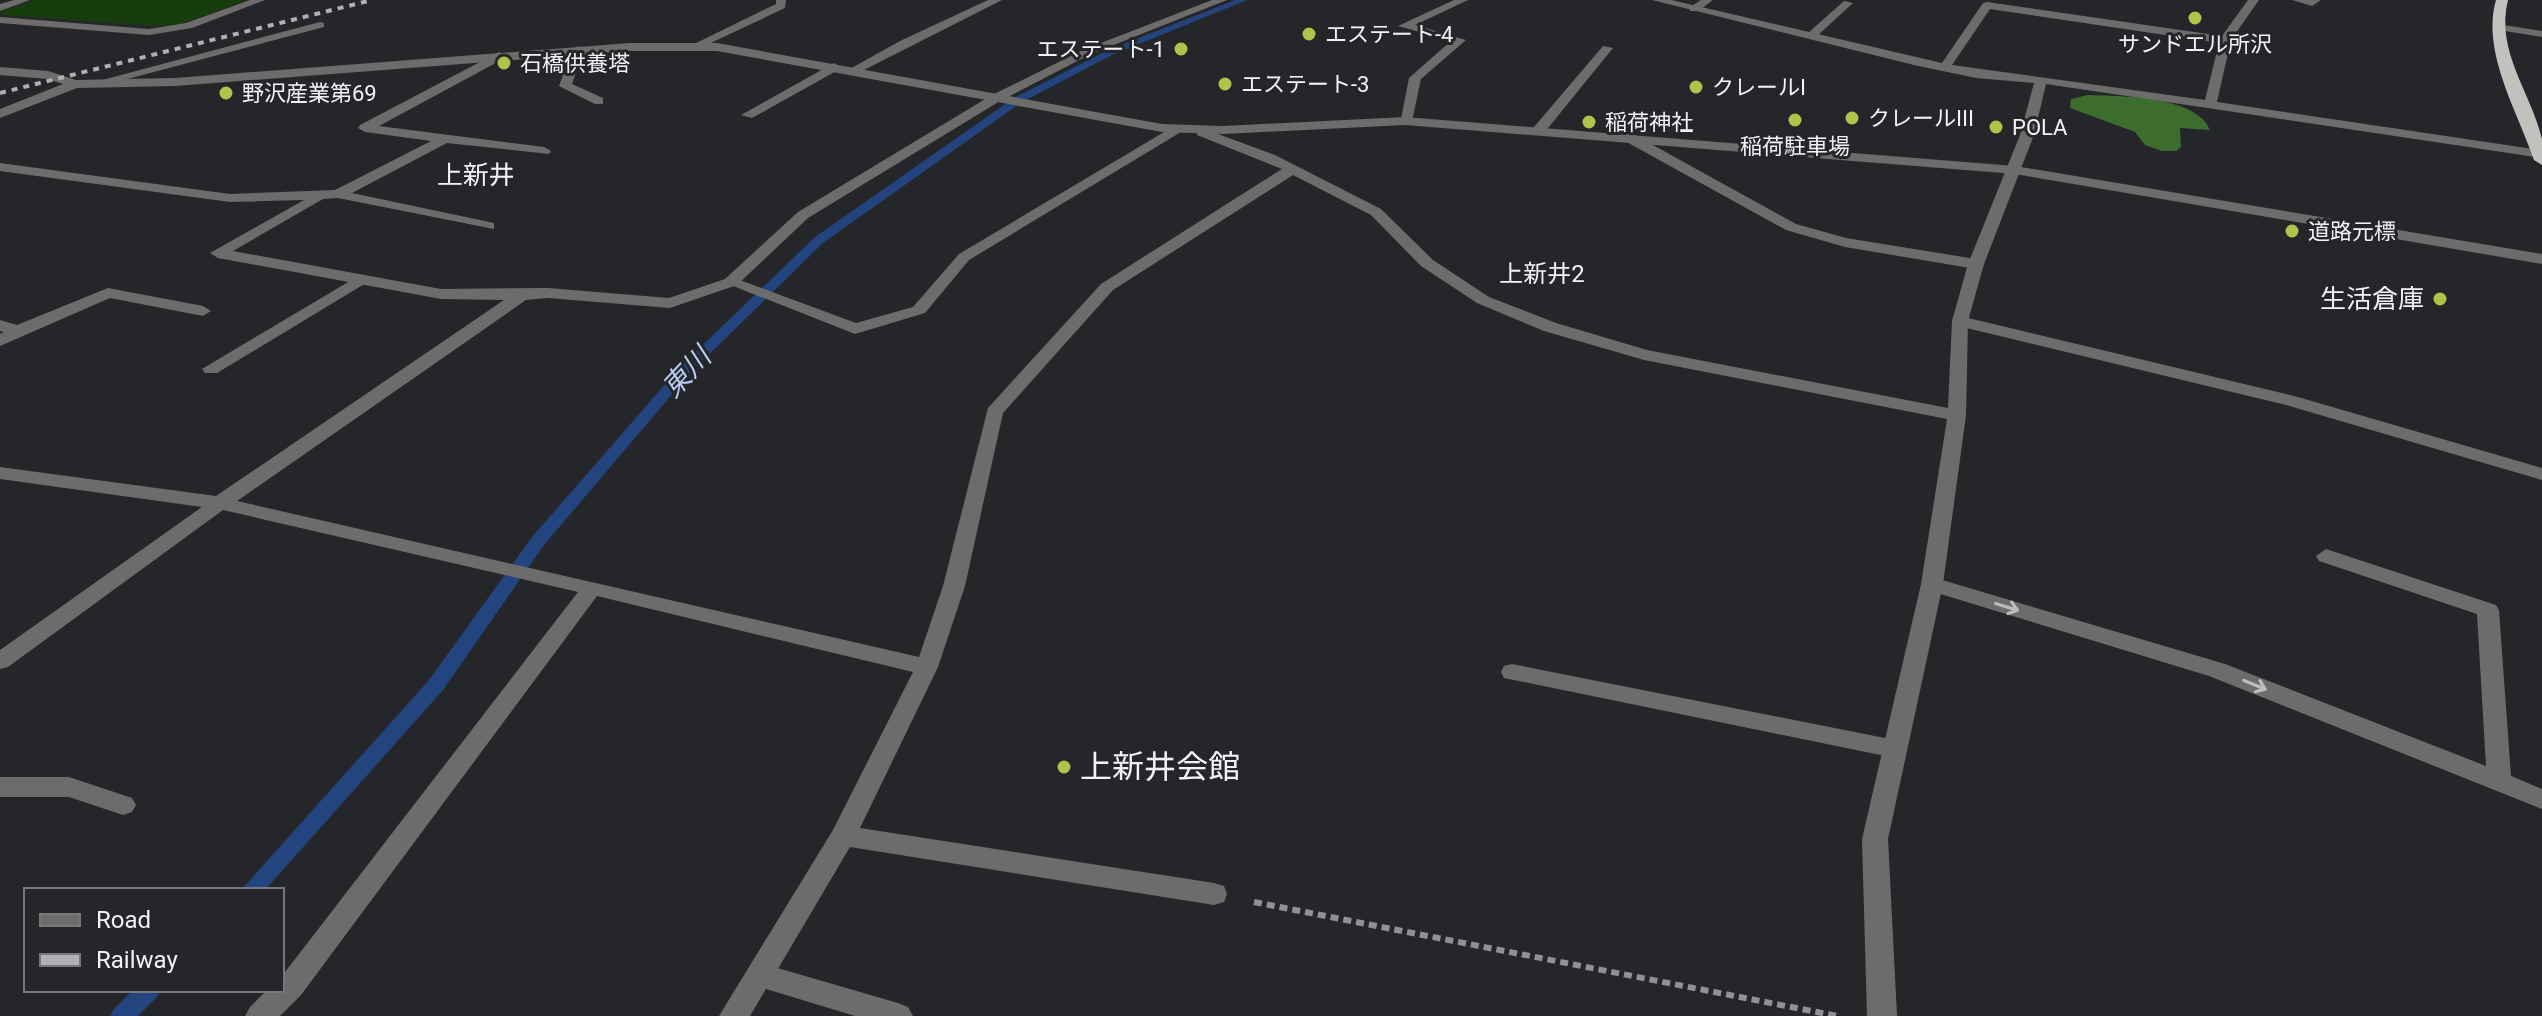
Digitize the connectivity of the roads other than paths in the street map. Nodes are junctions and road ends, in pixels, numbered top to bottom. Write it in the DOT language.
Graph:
graph roads {
  1 [pos="25,0"];
  2 [pos="260,0"];
  3 [pos="781,0"];
  4 [pos="997,0"];
  5 [pos="1222,0"];
  6 [pos="1463,0"];
  7 [pos="1657,0"];
  8 [pos="1708,0"];
  9 [pos="2254,0"];
  10 [pos="2297,0"];
  11 [pos="2316,0"];
  12 [pos="2502,0"];
  13 [pos="1848,3"];
  14 [pos="0,8"];
  15 [pos="1694,9"];
  16 [pos="0,20"];
  17 [pos="320,25"];
  18 [pos="2497,27"];
  19 [pos="2542,34"];
  20 [pos="1812,35"];
  21 [pos="2225,40"];
  22 [pos="696,46"];
  23 [pos="1607,48"];
  24 [pos="578,50"];
  25 [pos="499,56"];
  26 [pos="1946,66"];
  27 [pos="834,67"];
  28 [pos="854,70"];
  29 [pos="0,71"];
  30 [pos="2041,80"];
  31 [pos="97,83"];
  32 [pos="75,84"];
  33 [pos="997,99"];
  34 [pos="599,101"];
  35 [pos="2210,104"];
  36 [pos="0,114"];
  37 [pos="747,115"];
  38 [pos="1405,121"];
  39 [pos="1176,129"];
  40 [pos="1539,130"];
  41 [pos="1202,132"];
  42 [pos="1628,137"];
  43 [pos="445,139"];
  44 [pos="544,151"];
  45 [pos="2541,157"];
  46 [pos="0,167"];
  47 [pos="1292,169"];
  48 [pos="2015,170"];
  49 [pos="331,195"];
  50 [pos="489,226"];
  51 [pos="2542,259"];
  52 [pos="1976,264"];
  53 [pos="360,280"];
  54 [pos="740,286"];
  55 [pos="522,295"];
  56 [pos="203,311"];
  57 [pos="1960,321"];
  58 [pos="0,325"];
  59 [pos="18,331"];
  60 [pos="0,341"];
  61 [pos="211,369"];
  62 [pos="1957,415"];
  63 [pos="0,473"];
  64 [pos="2542,474"];
  65 [pos="220,503"];
  66 [pos="2326,556"];
  67 [pos="1932,584"];
  68 [pos="592,588"];
  69 [pos="0,661"];
  70 [pos="927,667"];
  71 [pos="1512,672"];
  72 [pos="1895,749"];
  73 [pos="2499,781"];
  74 [pos="0,787"];
  75 [pos="2542,799"];
  76 [pos="123,805"];
  77 [pos="843,836"];
  78 [pos="1214,894"];
  79 [pos="760,975"];
  80 [pos="260,1016"];
  81 [pos="734,1016"];
  82 [pos="898,1016"];
  83 [pos="1882,1016"];
  1 -- 14 [label="street"];
  2 -- 16 [label="street"];
  3 -- 22 [label="street"];
  4 -- 28 [label="street"];
  5 -- 33 [label="street"];
  6 -- 38 [label="street"];
  7 -- 15 [label="street"];
  8 -- 15 [label="street"];
  9 -- 21 [label="street"];
  10 -- 11 [label="street"];
  12 -- 18 [label="highway"];
  13 -- 20 [label="street"];
  15 -- 20 [label="street"];
  17 -- 31 [label="street"];
  18 -- 19 [label="street"];
  18 -- 45 [label="highway"];
  20 -- 26 [label="street"];
  21 -- 26 [label="street"];
  21 -- 35 [label="street"];
  22 -- 24 [label="street"];
  22 -- 27 [label="street"];
  23 -- 40 [label="street"];
  24 -- 25 [label="street"];
  24 -- 34 [label="street"];
  25 -- 31 [label="street"];
  25 -- 43 [label="street"];
  26 -- 30 [label="street"];
  27 -- 28 [label="street"];
  27 -- 37 [label="street"];
  28 -- 33 [label="street"];
  29 -- 32 [label="street"];
  30 -- 35 [label="street"];
  30 -- 48 [label="street"];
  31 -- 32 [label="street"];
  32 -- 36 [label="street"];
  33 -- 39 [label="street"];
  33 -- 54 [label="street"];
  35 -- 45 [label="street"];
  38 -- 40 [label="street"];
  38 -- 41 [label="street"];
  39 -- 41 [label="street"];
  39 -- 54 [label="street"];
  40 -- 42 [label="street"];
  41 -- 47 [label="street"];
  42 -- 48 [label="street"];
  42 -- 52 [label="street"];
  43 -- 44 [label="street"];
  43 -- 49 [label="street"];
  46 -- 49 [label="street"];
  47 -- 62 [label="street"];
  47 -- 70 [label="street"];
  48 -- 51 [label="street"];
  48 -- 52 [label="street"];
  49 -- 50 [label="street"];
  49 -- 53 [label="street"];
  52 -- 57 [label="street"];
  53 -- 55 [label="street"];
  53 -- 61 [label="street"];
  54 -- 55 [label="street"];
  55 -- 65 [label="street"];
  56 -- 59 [label="street"];
  57 -- 62 [label="street"];
  57 -- 64 [label="street"];
  58 -- 59 [label="street"];
  59 -- 60 [label="street"];
  62 -- 67 [label="street"];
  63 -- 65 [label="street"];
  65 -- 68 [label="street"];
  65 -- 69 [label="street"];
  66 -- 73 [label="street"];
  67 -- 72 [label="street"];
  67 -- 73 [label="street, one-way"];
  68 -- 70 [label="street"];
  68 -- 80 [label="street"];
  70 -- 77 [label="street"];
  71 -- 72 [label="street"];
  72 -- 83 [label="street"];
  73 -- 75 [label="street"];
  74 -- 76 [label="street"];
  77 -- 78 [label="street"];
  77 -- 79 [label="street"];
  79 -- 81 [label="street"];
  79 -- 82 [label="street"];
}
